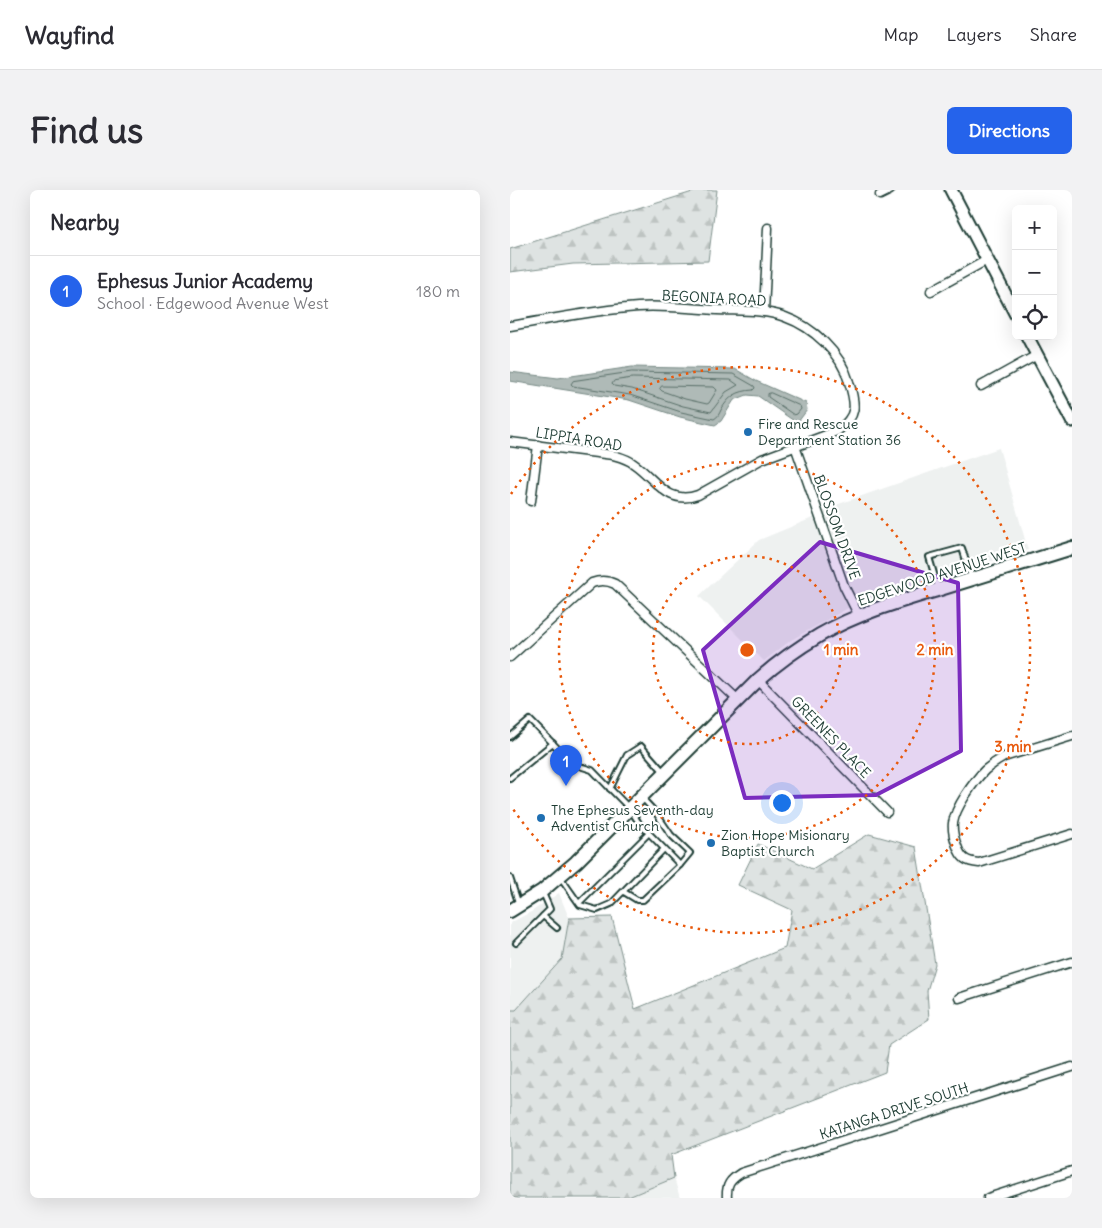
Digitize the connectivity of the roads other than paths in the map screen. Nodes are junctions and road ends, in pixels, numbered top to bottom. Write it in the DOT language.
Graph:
graph roads {
  1 [pos="890,190"];
  2 [pos="951,190"];
  3 [pos="880,195"];
  4 [pos="768,228"];
  5 [pos="987,260"];
  6 [pos="931,291"];
  7 [pos="1012,307"];
  8 [pos="764,312"];
  9 [pos="510,326"];
  10 [pos="1029,340"];
  11 [pos="1037,355"];
  12 [pos="981,386"];
  13 [pos="851,418"];
  14 [pos="1072,420"];
  15 [pos="510,442"];
  16 [pos="538,445"];
  17 [pos="795,446"];
  18 [pos="531,501"];
  19 [pos="1072,548"];
  20 [pos="971,579"];
  21 [pos="938,589"];
  22 [pos="859,616"];
  23 [pos="510,657"];
  24 [pos="758,680"];
  25 [pos="738,700"];
  26 [pos="1072,736"];
  27 [pos="510,737"];
  28 [pos="553,743"];
  29 [pos="665,774"];
  30 [pos="510,778"];
  31 [pos="610,789"];
  32 [pos="641,797"];
  33 [pos="630,809"];
  34 [pos="887,812"];
  35 [pos="649,834"];
  36 [pos="1072,834"];
  37 [pos="664,849"];
  38 [pos="680,865"];
  39 [pos="559,876"];
  40 [pos="510,878"];
  41 [pos="542,891"];
  42 [pos="624,892"];
  43 [pos="579,903"];
  44 [pos="514,908"];
  45 [pos="543,916"];
  46 [pos="557,928"];
  47 [pos="516,944"];
  48 [pos="1072,962"];
  49 [pos="959,998"];
  50 [pos="1072,1067"];
  51 [pos="1072,1171"];
  52 [pos="727,1198"];
  53 [pos="988,1198"];
  1 -- 3 [label="street"];
  2 -- 5 [label="street"];
  4 -- 8 [label="street"];
  5 -- 6 [label="street"];
  5 -- 7 [label="street"];
  8 -- 9 [label="street, BEGONIA ROAD"];
  8 -- 13 [label="street, BEGONIA ROAD"];
  10 -- 11 [label="street"];
  11 -- 12 [label="street"];
  11 -- 14 [label="street"];
  13 -- 17 [label="street, LIPPIA ROAD"];
  15 -- 16 [label="street, LIPPIA ROAD"];
  16 -- 17 [label="street, LIPPIA ROAD"];
  16 -- 18 [label="street"];
  17 -- 22 [label="street, BLOSSOM DRIVE"];
  19 -- 20 [label="main road, EDGEWOOD AVENUE WEST"];
  20 -- 21 [label="main road, EDGEWOOD AVENUE WEST"];
  20 -- 21 [label="lane"];
  21 -- 22 [label="main road, EDGEWOOD AVENUE WEST"];
  22 -- 24 [label="main road, EDGEWOOD AVENUE WEST"];
  23 -- 25 [label="street"];
  24 -- 25 [label="main road, EDGEWOOD AVENUE WEST"];
  24 -- 34 [label="street, GREENES PLACE"];
  25 -- 29 [label="main road, EDGEWOOD AVENUE WEST"];
  26 -- 36 [label="street"];
  27 -- 28 [label="lane"];
  28 -- 30 [label="lane"];
  28 -- 31 [label="lane"];
  29 -- 31 [label="lane"];
  29 -- 32 [label="main road, EDGEWOOD AVENUE WEST"];
  31 -- 33 [label="lane"];
  32 -- 33 [label="main road, EDGEWOOD AVENUE WEST"];
  32 -- 38 [label="lane"];
  33 -- 35 [label="lane"];
  33 -- 39 [label="main road, EDGEWOOD AVENUE WEST"];
  35 -- 37 [label="lane"];
  35 -- 43 [label="lane"];
  37 -- 38 [label="lane"];
  37 -- 42 [label="lane"];
  38 -- 42 [label="lane"];
  39 -- 41 [label="main road, EDGEWOOD AVENUE WEST"];
  39 -- 43 [label="lane"];
  40 -- 44 [label="lane"];
  41 -- 44 [label="main road, EDGEWOOD AVENUE WEST"];
  41 -- 45 [label="lane"];
  42 -- 43 [label="lane"];
  45 -- 46 [label="lane"];
  45 -- 47 [label="lane"];
  48 -- 49 [label="street"];
  50 -- 52 [label="street, KATANGA DRIVE SOUTH"];
  51 -- 53 [label="street"];
}
